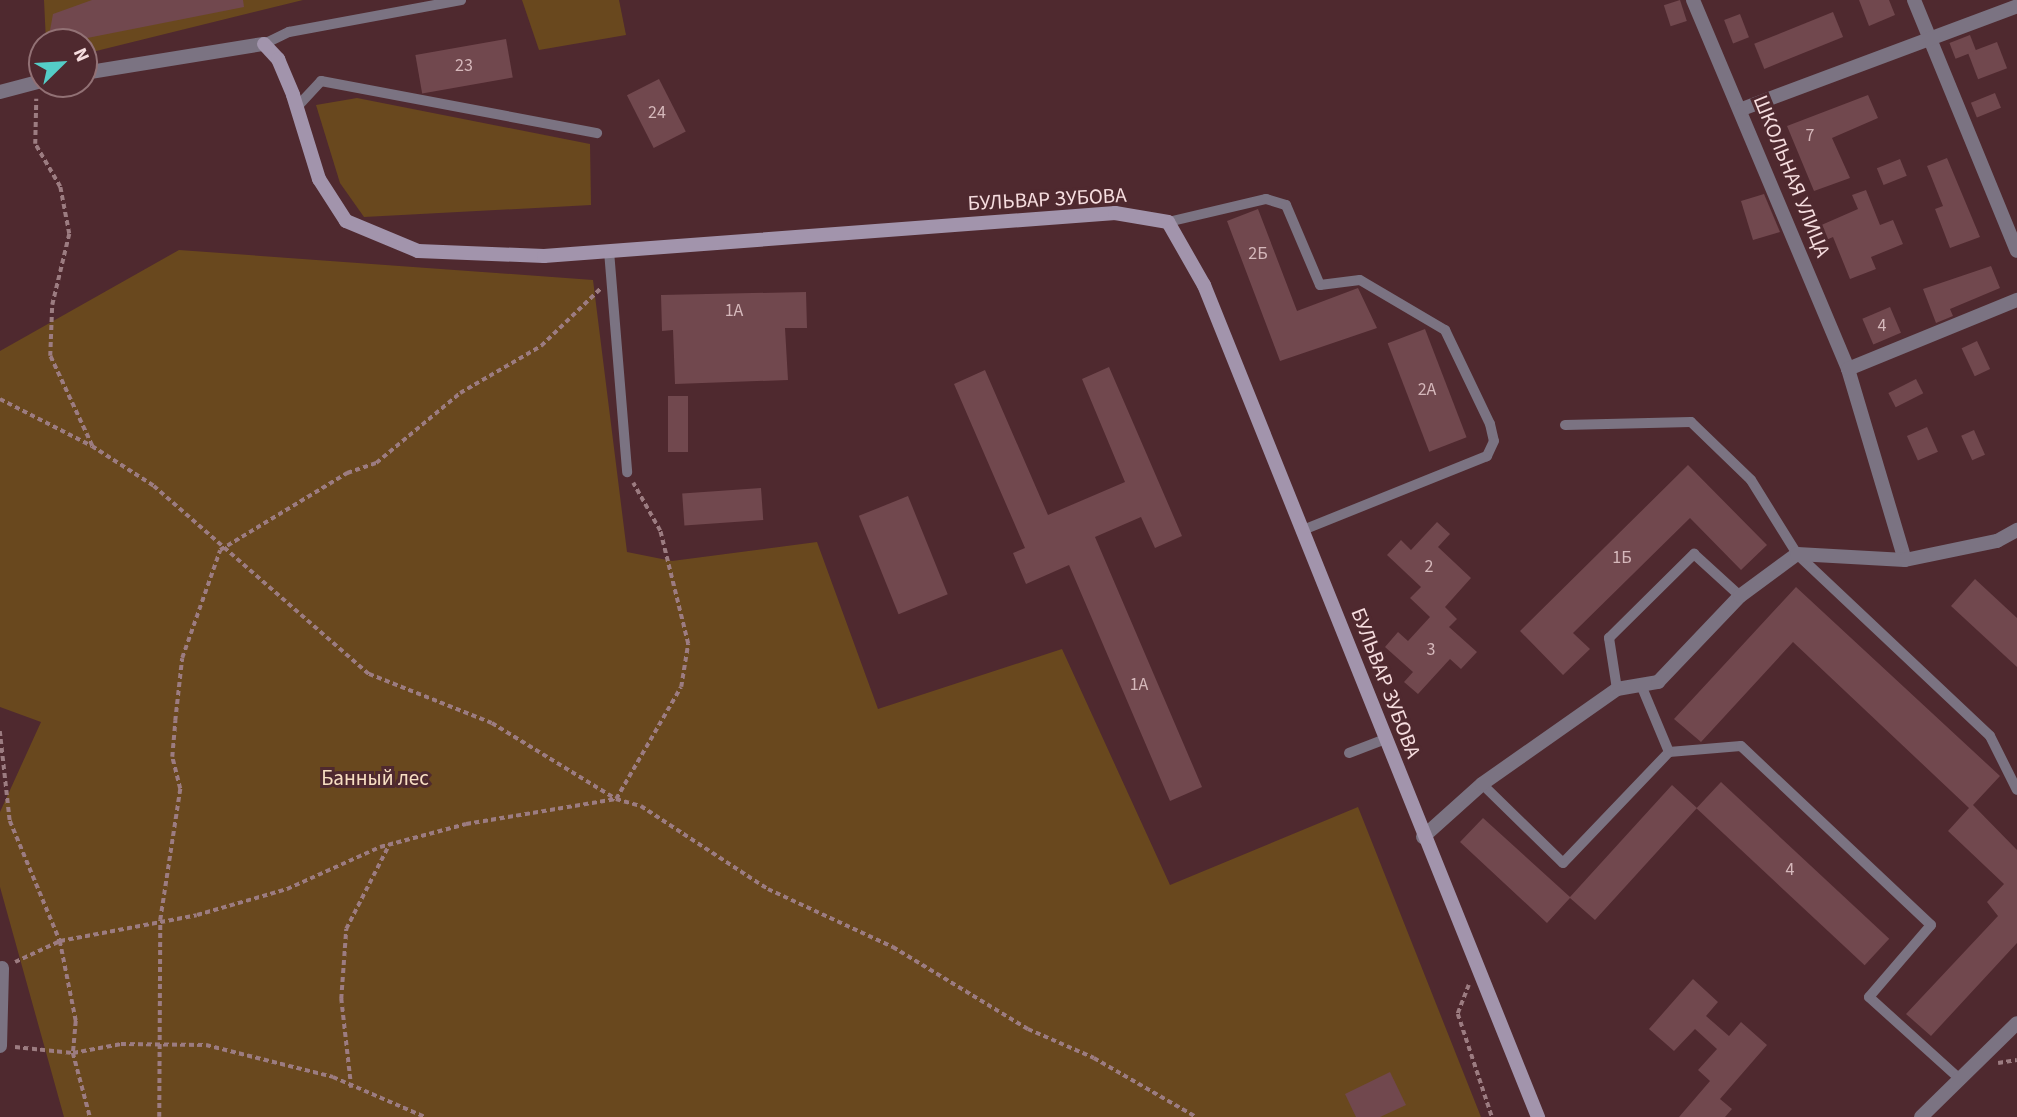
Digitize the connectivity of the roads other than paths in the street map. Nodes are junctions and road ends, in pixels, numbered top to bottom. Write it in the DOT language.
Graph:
graph roads {
  1 [pos="461,0"];
  2 [pos="1693,0"];
  3 [pos="1914,0"];
  4 [pos="2017,6"];
  5 [pos="1929,41"];
  6 [pos="264,44"];
  7 [pos="98,71"];
  8 [pos="28,85"];
  9 [pos="0,92"];
  10 [pos="296,108"];
  11 [pos="1742,109"];
  12 [pos="597,133"];
  13 [pos="1168,222"];
  14 [pos="609,251"];
  15 [pos="2017,251"];
  16 [pos="2017,300"];
  17 [pos="1848,369"];
  18 [pos="1565,425"];
  19 [pos="627,472"];
  20 [pos="1303,530"];
  21 [pos="2017,530"];
  22 [pos="1797,554"];
  23 [pos="1905,560"];
  24 [pos="1740,596"];
  25 [pos="1641,684"];
  26 [pos="1617,689"];
  27 [pos="1385,739"];
  28 [pos="1669,752"];
  29 [pos="1349,753"];
  30 [pos="1482,785"];
  31 [pos="2017,790"];
  32 [pos="1423,836"];
  33 [pos="2,968"];
  34 [pos="2017,1023"];
  35 [pos="1,1046"];
  36 [pos="1961,1080"];
  37 [pos="1538,1117"];
  38 [pos="1921,1117"];
  1 -- 6 [label="lane"];
  2 -- 11 [label="street, ШКОЛЬНАЯ УЛИЦА"];
  3 -- 5 [label="street"];
  4 -- 5 [label="street"];
  5 -- 11 [label="street"];
  5 -- 15 [label="street"];
  6 -- 7 [label="street"];
  6 -- 10 [label="street, БУЛЬВАР ЗУБОВА"];
  8 -- 9 [label="street"];
  10 -- 12 [label="lane"];
  10 -- 14 [label="street, БУЛЬВАР ЗУБОВА"];
  11 -- 17 [label="street, ШКОЛЬНАЯ УЛИЦА"];
  13 -- 14 [label="street, БУЛЬВАР ЗУБОВА"];
  13 -- 20 [label="street, БУЛЬВАР ЗУБОВА"];
  13 -- 20 [label="lane"];
  14 -- 19 [label="lane"];
  16 -- 17 [label="street"];
  17 -- 23 [label="street, ШКОЛЬНАЯ УЛИЦА"];
  18 -- 22 [label="lane"];
  20 -- 27 [label="street, БУЛЬВАР ЗУБОВА"];
  21 -- 23 [label="street"];
  22 -- 23 [label="street"];
  22 -- 24 [label="street"];
  22 -- 31 [label="lane"];
  24 -- 25 [label="street"];
  24 -- 26 [label="lane"];
  25 -- 26 [label="street"];
  25 -- 28 [label="lane"];
  26 -- 30 [label="street"];
  27 -- 29 [label="lane"];
  27 -- 32 [label="street, БУЛЬВАР ЗУБОВА"];
  28 -- 30 [label="lane"];
  28 -- 36 [label="lane"];
  30 -- 32 [label="street"];
  32 -- 37 [label="street, БУЛЬВАР ЗУБОВА"];
  33 -- 35 [label="street"];
  34 -- 36 [label="street"];
  36 -- 38 [label="street"];
}
